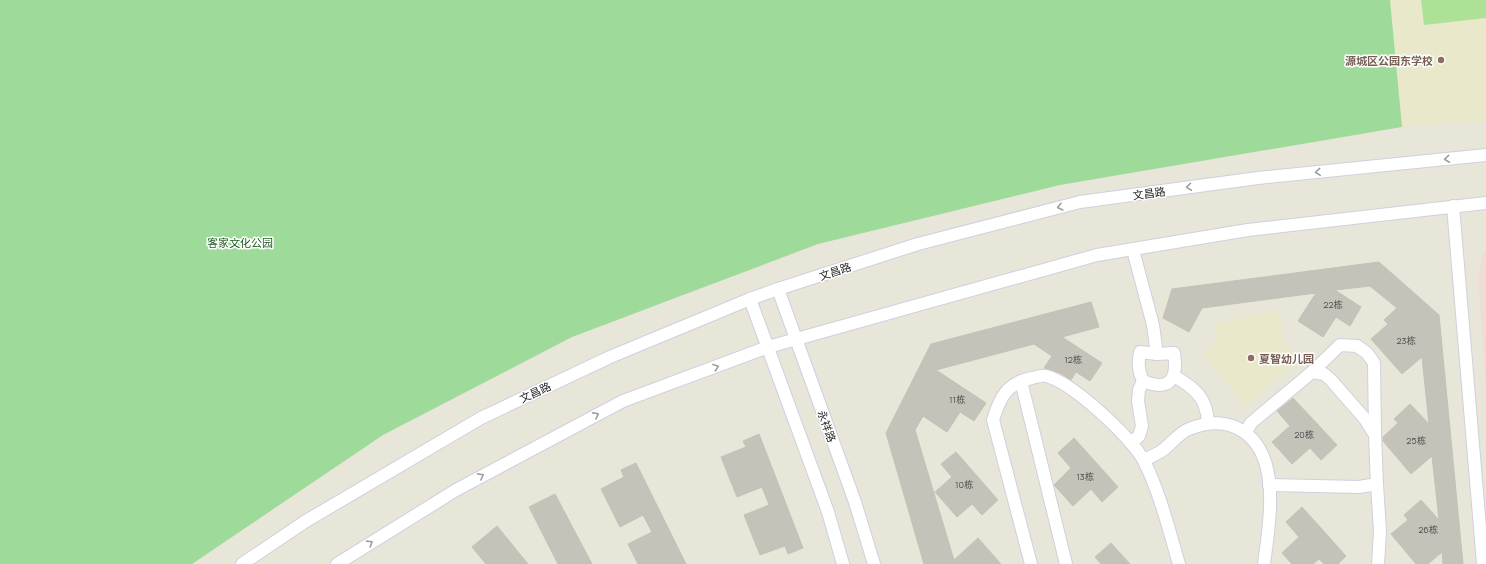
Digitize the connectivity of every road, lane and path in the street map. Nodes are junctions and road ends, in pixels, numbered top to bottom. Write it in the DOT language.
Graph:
graph roads {
  1 [pos="1486,155"];
  2 [pos="1486,202"];
  3 [pos="1452,206"];
  4 [pos="1133,250"];
  5 [pos="778,289"];
  6 [pos="750,299"];
  7 [pos="796,339"];
  8 [pos="768,348"];
  9 [pos="1157,354"];
  10 [pos="1312,372"];
  11 [pos="1174,376"];
  12 [pos="1021,381"];
  13 [pos="1143,381"];
  14 [pos="1208,423"];
  15 [pos="1246,432"];
  16 [pos="1375,435"];
  17 [pos="1131,443"];
  18 [pos="1144,460"];
  19 [pos="1377,484"];
  20 [pos="1269,485"];
  21 [pos="242,564"];
  22 [pos="337,564"];
  23 [pos="842,564"];
  24 [pos="874,564"];
  25 [pos="1032,564"];
  26 [pos="1066,564"];
  27 [pos="1179,564"];
  28 [pos="1264,564"];
  29 [pos="1378,564"];
  30 [pos="1483,564"];
  1 -- 5 [label="street, 文昌路, one-way"];
  2 -- 3 [label="street"];
  3 -- 4 [label="street"];
  3 -- 30 [label="street"];
  4 -- 7 [label="street"];
  4 -- 9 [label="street"];
  5 -- 6 [label="street, 文昌路"];
  5 -- 7 [label="street, 永祥路"];
  6 -- 8 [label="street"];
  6 -- 21 [label="street, 文昌路"];
  7 -- 8 [label="street"];
  7 -- 24 [label="street, 永祥路"];
  22 -- 8 [label="street, one-way"];
  8 -- 23 [label="street"];
  9 -- 11 [label="street"];
  9 -- 13 [label="street"];
  10 -- 15 [label="street"];
  10 -- 16 [label="street"];
  10 -- 16 [label="street"];
  11 -- 13 [label="street"];
  11 -- 14 [label="street"];
  12 -- 17 [label="street"];
  12 -- 25 [label="street"];
  12 -- 26 [label="street"];
  13 -- 17 [label="street"];
  14 -- 15 [label="street"];
  14 -- 18 [label="street"];
  15 -- 20 [label="street"];
  16 -- 19 [label="street"];
  17 -- 18 [label="street"];
  18 -- 27 [label="street"];
  19 -- 20 [label="street"];
  19 -- 29 [label="street"];
  20 -- 28 [label="street"];
}
